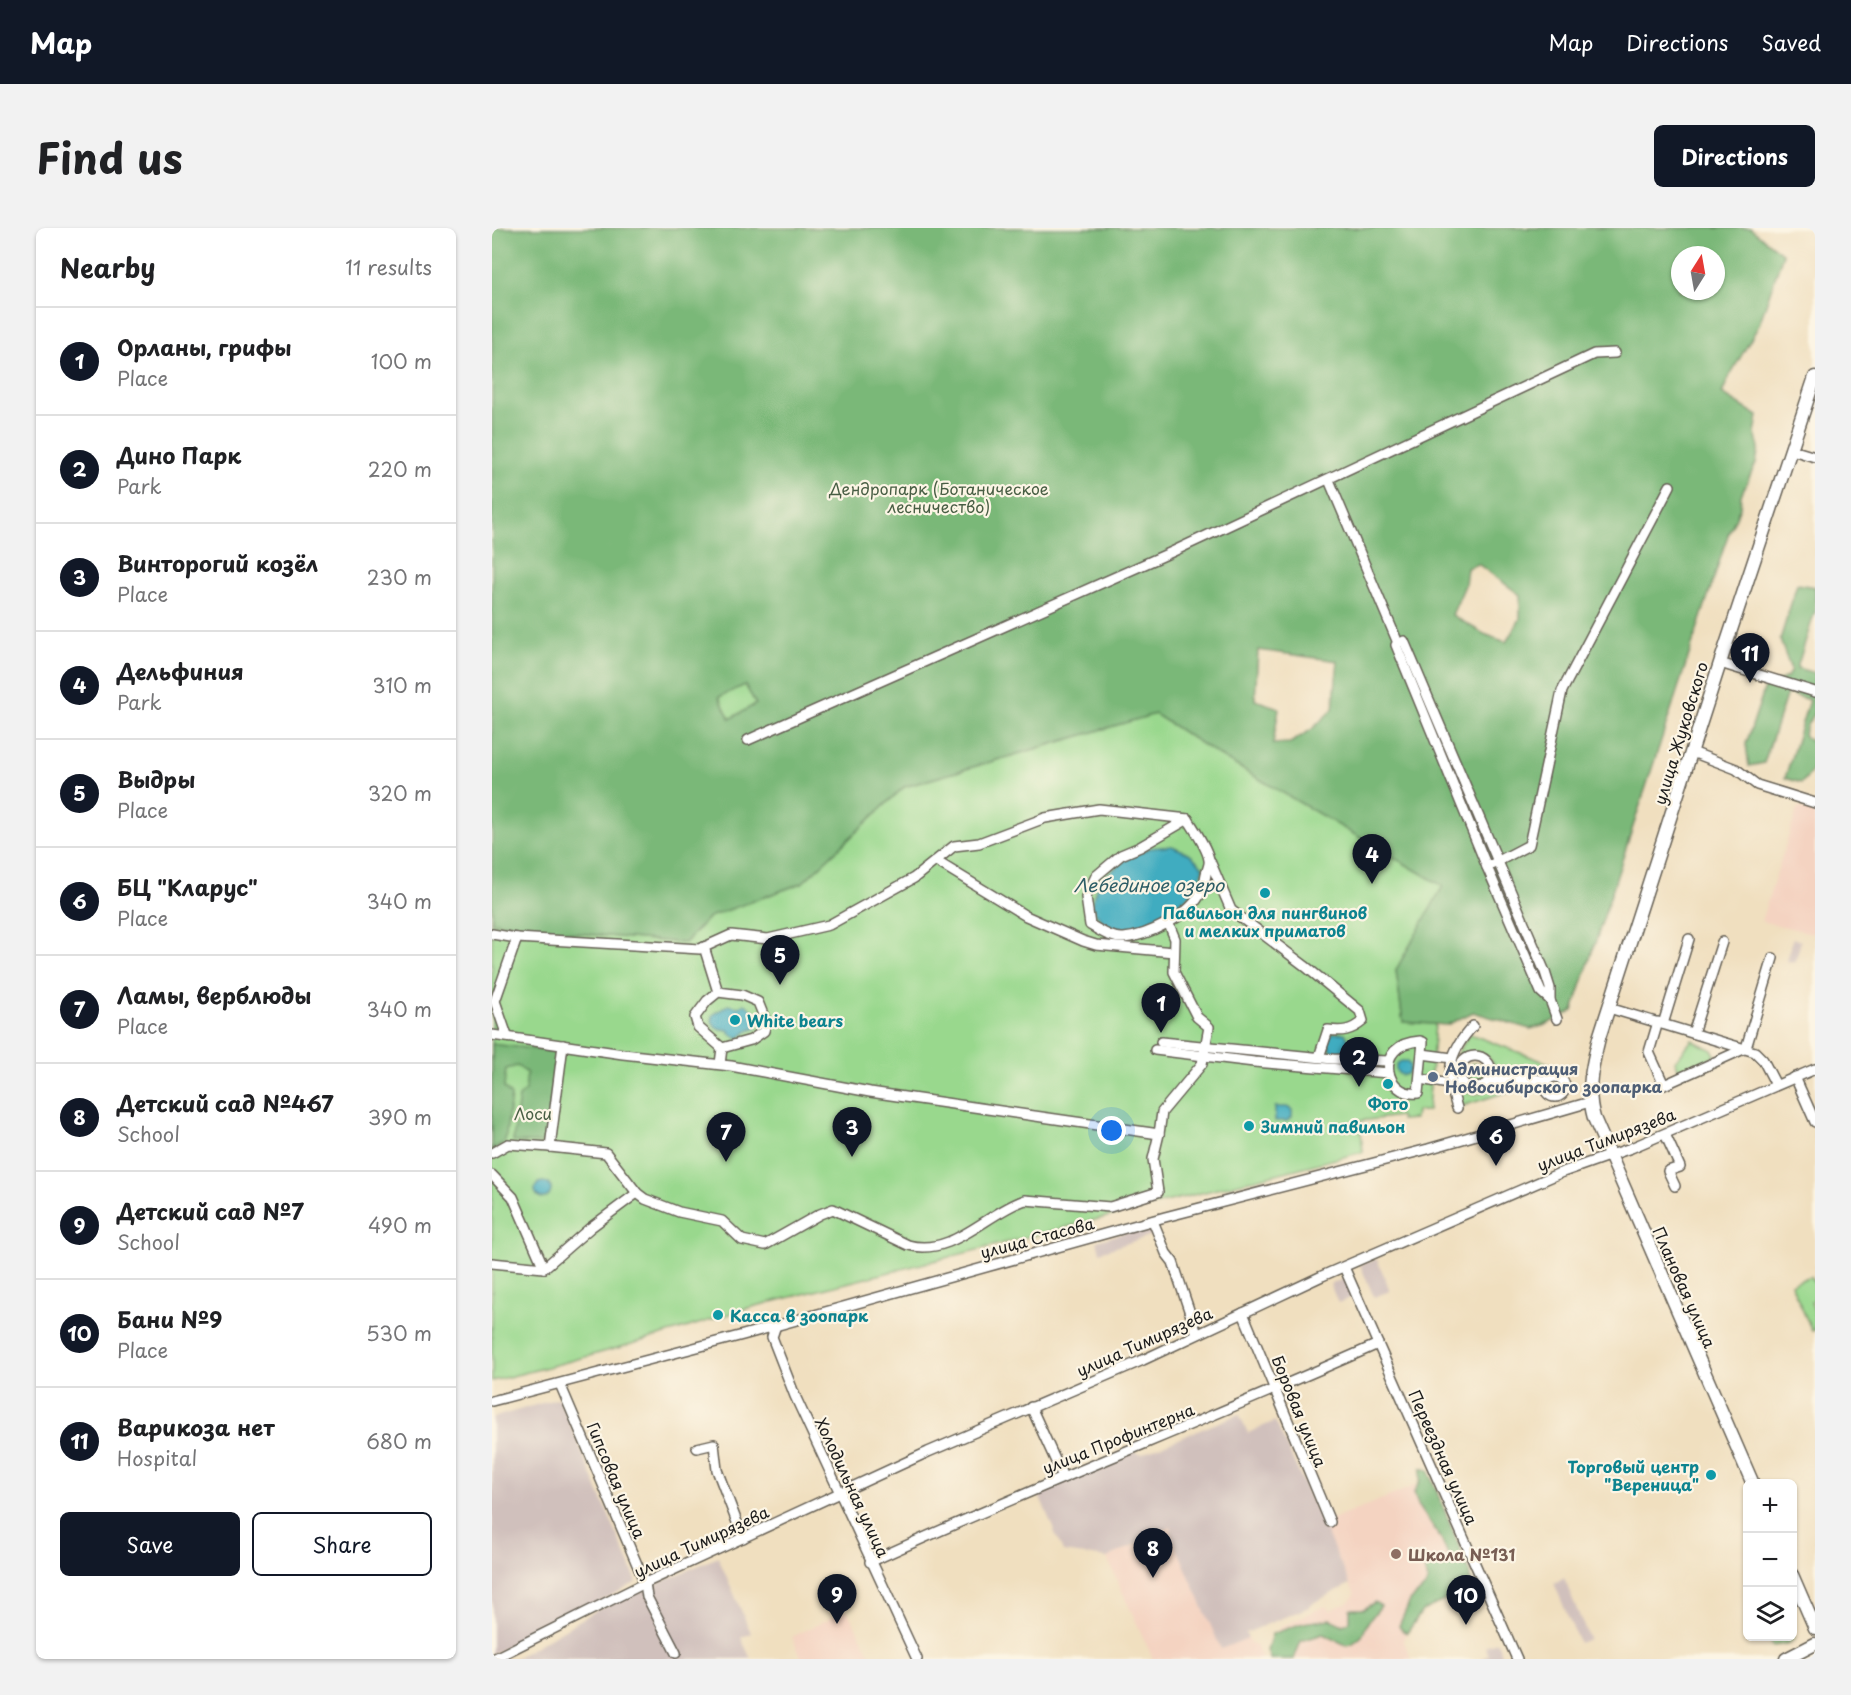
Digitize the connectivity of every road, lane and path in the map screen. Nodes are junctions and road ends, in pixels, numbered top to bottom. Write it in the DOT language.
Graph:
graph roads {
  1 [pos="1615,353"];
  2 [pos="1815,377"];
  3 [pos="1792,450"];
  4 [pos="1815,458"];
  5 [pos="1329,480"];
  6 [pos="1670,486"];
  7 [pos="1400,643"];
  8 [pos="1720,663"];
  9 [pos="1815,692"];
  10 [pos="748,740"];
  11 [pos="1692,752"];
  12 [pos="1815,803"];
  13 [pos="1188,819"];
  14 [pos="1209,860"];
  15 [pos="936,861"];
  16 [pos="1497,863"];
  17 [pos="1487,867"];
  18 [pos="1168,922"];
  19 [pos="1090,925"];
  20 [pos="492,934"];
  21 [pos="517,938"];
  22 [pos="1689,939"];
  23 [pos="1083,941"];
  24 [pos="1722,942"];
  25 [pos="704,947"];
  26 [pos="1174,952"];
  27 [pos="1773,958"];
  28 [pos="718,992"];
  29 [pos="1550,1000"];
  30 [pos="1609,1008"];
  31 [pos="1557,1019"];
  32 [pos="1660,1023"];
  33 [pos="1473,1026"];
  34 [pos="1693,1033"];
  35 [pos="492,1035"];
  36 [pos="507,1036"];
  37 [pos="563,1045"];
  38 [pos="1158,1046"];
  39 [pos="722,1048"];
  40 [pos="1746,1048"];
  41 [pos="1206,1051"];
  42 [pos="1425,1054"];
  43 [pos="1319,1057"];
  44 [pos="1448,1057"];
  45 [pos="1389,1061"];
  46 [pos="720,1064"];
  47 [pos="1567,1069"];
  48 [pos="1815,1069"];
  49 [pos="1454,1070"];
  50 [pos="1389,1073"];
  51 [pos="1490,1076"];
  52 [pos="1796,1077"];
  53 [pos="1560,1078"];
  54 [pos="1423,1079"];
  55 [pos="1449,1084"];
  56 [pos="1546,1084"];
  57 [pos="1776,1085"];
  58 [pos="1590,1102"];
  59 [pos="1457,1108"];
  60 [pos="1815,1122"];
  61 [pos="1159,1134"];
  62 [pos="1665,1134"];
  63 [pos="550,1147"];
  64 [pos="492,1153"];
  65 [pos="1610,1156"];
  66 [pos="492,1175"];
  67 [pos="1675,1186"];
  68 [pos="637,1193"];
  69 [pos="1153,1221"];
  70 [pos="492,1263"];
  71 [pos="1344,1267"];
  72 [pos="544,1268"];
  73 [pos="1243,1313"];
  74 [pos="776,1325"];
  75 [pos="1197,1334"];
  76 [pos="1378,1344"];
  77 [pos="560,1384"];
  78 [pos="1275,1389"];
  79 [pos="492,1401"];
  80 [pos="1031,1407"];
  81 [pos="697,1448"];
  82 [pos="1063,1477"];
  83 [pos="1751,1479"];
  84 [pos="839,1494"];
  85 [pos="1330,1522"];
  86 [pos="742,1538"];
  87 [pos="870,1562"];
  88 [pos="645,1583"];
  89 [pos="1797,1587"];
  90 [pos="1815,1628"];
  91 [pos="1815,1644"];
  92 [pos="676,1653"];
  93 [pos="493,1659"];
  94 [pos="917,1659"];
  95 [pos="1517,1659"];
  96 [pos="1786,1659"];
  1 -- 5 [label="street"];
  2 -- 3 [label="main road, улица Жуковского"];
  3 -- 4 [label="street"];
  3 -- 8 [label="main road, улица Жуковского"];
  5 -- 7 [label="street"];
  5 -- 10 [label="street"];
  6 -- 16 [label="street"];
  7 -- 16 [label="street"];
  7 -- 17 [label="street"];
  8 -- 9 [label="street"];
  8 -- 11 [label="main road, улица Жуковского"];
  11 -- 12 [label="street"];
  11 -- 30 [label="main road, улица Жуковского"];
  13 -- 14 [label="street"];
  13 -- 15 [label="street"];
  13 -- 19 [label="street"];
  14 -- 18 [label="street"];
  14 -- 43 [label="street"];
  15 -- 23 [label="street"];
  15 -- 25 [label="street"];
  16 -- 17 [label="street"];
  16 -- 29 [label="street"];
  17 -- 29 [label="street"];
  18 -- 19 [label="street"];
  18 -- 26 [label="street"];
  19 -- 23 [label="street"];
  20 -- 21 [label="street"];
  21 -- 25 [label="street"];
  21 -- 36 [label="street"];
  22 -- 32 [label="street"];
  23 -- 26 [label="street"];
  24 -- 34 [label="street"];
  25 -- 28 [label="street"];
  26 -- 41 [label="street"];
  27 -- 40 [label="street"];
  28 -- 39 [label="street"];
  28 -- 39 [label="street"];
  29 -- 31 [label="street"];
  30 -- 32 [label="street"];
  30 -- 58 [label="main road, улица Жуковского"];
  32 -- 34 [label="street"];
  32 -- 40 [label="street"];
  33 -- 44 [label="street"];
  34 -- 40 [label="street"];
  35 -- 36 [label="street"];
  36 -- 37 [label="street"];
  37 -- 46 [label="street"];
  37 -- 63 [label="street"];
  38 -- 41 [label="street"];
  39 -- 46 [label="street"];
  40 -- 57 [label="street"];
  41 -- 43 [label="street"];
  41 -- 50 [label="street"];
  41 -- 61 [label="street"];
  42 -- 44 [label="street"];
  42 -- 45 [label="street"];
  42 -- 54 [label="street"];
  43 -- 45 [label="street"];
  44 -- 49 [label="street"];
  45 -- 50 [label="street"];
  46 -- 61 [label="street"];
  47 -- 53 [label="street"];
  48 -- 52 [label="street, улица Тимирязева"];
  49 -- 51 [label="street"];
  49 -- 51 [label="street"];
  49 -- 55 [label="street"];
  50 -- 54 [label="street"];
  51 -- 56 [label="street"];
  52 -- 57 [label="street, улица Тимирязева"];
  52 -- 60 [label="street"];
  53 -- 56 [label="street"];
  53 -- 56 [label="street"];
  54 -- 55 [label="street"];
  55 -- 59 [label="street"];
  57 -- 62 [label="street, улица Тимирязева"];
  58 -- 65 [label="main road, Плановая улица"];
  58 -- 69 [label="street, улица Стасова"];
  61 -- 68 [label="street"];
  62 -- 65 [label="street, улица Тимирязева"];
  62 -- 67 [label="street"];
  63 -- 64 [label="street"];
  63 -- 68 [label="street"];
  65 -- 71 [label="street, улица Тимирязева"];
  65 -- 83 [label="main road, Плановая улица"];
  66 -- 72 [label="street"];
  68 -- 72 [label="street"];
  69 -- 74 [label="street, улица Стасова"];
  69 -- 75 [label="street"];
  70 -- 72 [label="street"];
  71 -- 73 [label="street, улица Тимирязева"];
  71 -- 76 [label="street, Переездная улица"];
  73 -- 75 [label="street, улица Тимирязева"];
  73 -- 78 [label="street, Боровая улица"];
  74 -- 77 [label="street, улица Стасова"];
  74 -- 84 [label="street, Холодильная улица"];
  75 -- 80 [label="street, улица Тимирязева"];
  76 -- 78 [label="street, улица Профинтерна"];
  76 -- 95 [label="street, Переездная улица"];
  77 -- 79 [label="street, улица Стасова"];
  77 -- 88 [label="street, Гипсовая улица"];
  78 -- 82 [label="street, улица Профинтерна"];
  78 -- 85 [label="street, Боровая улица"];
  80 -- 82 [label="street"];
  80 -- 84 [label="street, улица Тимирязева"];
  81 -- 86 [label="street"];
  82 -- 87 [label="street, улица Профинтерна"];
  84 -- 86 [label="street, улица Тимирязева"];
  84 -- 87 [label="street, Холодильная улица"];
  86 -- 88 [label="street, улица Тимирязева"];
  87 -- 94 [label="street, Холодильная улица"];
  88 -- 92 [label="street, Гипсовая улица"];
  88 -- 93 [label="street, улица Тимирязева"];
  89 -- 90 [label="main road"];
  91 -- 96 [label="main road"];
}
